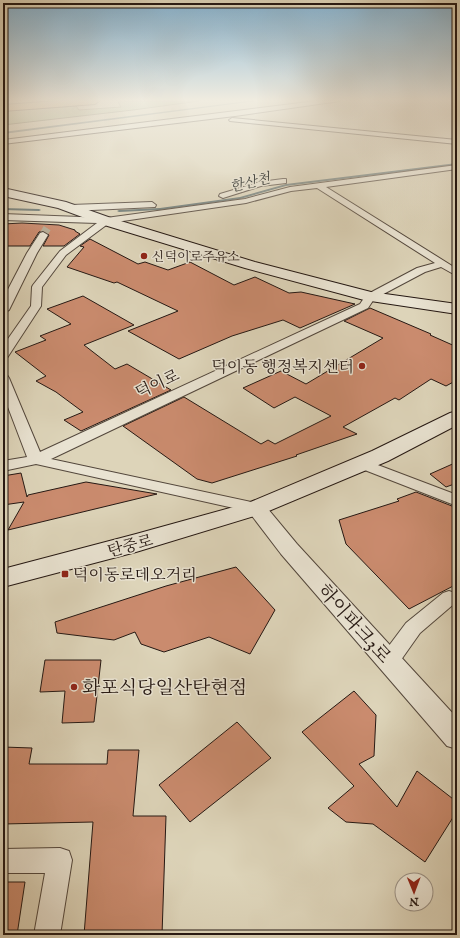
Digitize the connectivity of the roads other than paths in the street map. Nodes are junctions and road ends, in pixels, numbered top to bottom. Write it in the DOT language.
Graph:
graph roads {
  1 [pos="457,159"];
  2 [pos="457,167"];
  3 [pos="320,186"];
  4 [pos="3,192"];
  5 [pos="190,200"];
  6 [pos="159,204"];
  7 [pos="66,206"];
  8 [pos="3,217"];
  9 [pos="106,221"];
  10 [pos="52,222"];
  11 [pos="43,235"];
  12 [pos="443,264"];
  13 [pos="457,273"];
  14 [pos="3,286"];
  15 [pos="17,286"];
  16 [pos="37,287"];
  17 [pos="370,297"];
  18 [pos="432,306"];
  19 [pos="457,309"];
  20 [pos="3,310"];
  21 [pos="457,315"];
  22 [pos="3,355"];
  23 [pos="3,378"];
  24 [pos="457,417"];
  25 [pos="36,460"];
  26 [pos="362,464"];
  27 [pos="3,466"];
  28 [pos="457,501"];
  29 [pos="256,508"];
  30 [pos="3,578"];
  31 [pos="449,598"];
  32 [pos="390,661"];
  33 [pos="457,736"];
  34 [pos="3,861"];
  35 [pos="47,935"];
  1 -- 5 [label="street"];
  2 -- 3 [label="street"];
  3 -- 9 [label="street"];
  3 -- 12 [label="street"];
  4 -- 7 [label="main road"];
  6 -- 7 [label="street"];
  7 -- 9 [label="main road"];
  7 -- 10 [label="street"];
  8 -- 10 [label="street"];
  9 -- 10 [label="street"];
  9 -- 16 [label="street"];
  9 -- 17 [label="main road"];
  11 -- 15 [label="street"];
  12 -- 13 [label="street"];
  12 -- 17 [label="street, 덕이로"];
  14 -- 15 [label="street"];
  15 -- 16 [label="street"];
  15 -- 20 [label="street"];
  16 -- 22 [label="street"];
  17 -- 18 [label="main road"];
  17 -- 25 [label="street, 덕이로"];
  18 -- 19 [label="main road"];
  18 -- 21 [label="main road"];
  23 -- 25 [label="street"];
  24 -- 26 [label="main road, 탄중로"];
  25 -- 27 [label="street"];
  25 -- 29 [label="street"];
  26 -- 28 [label="street"];
  26 -- 29 [label="main road, 탄중로"];
  29 -- 30 [label="main road, 탄중로"];
  29 -- 32 [label="street, 하이파크3로"];
  31 -- 32 [label="street"];
  32 -- 33 [label="street, 하이파크3로"];
  34 -- 35 [label="street"];
}
